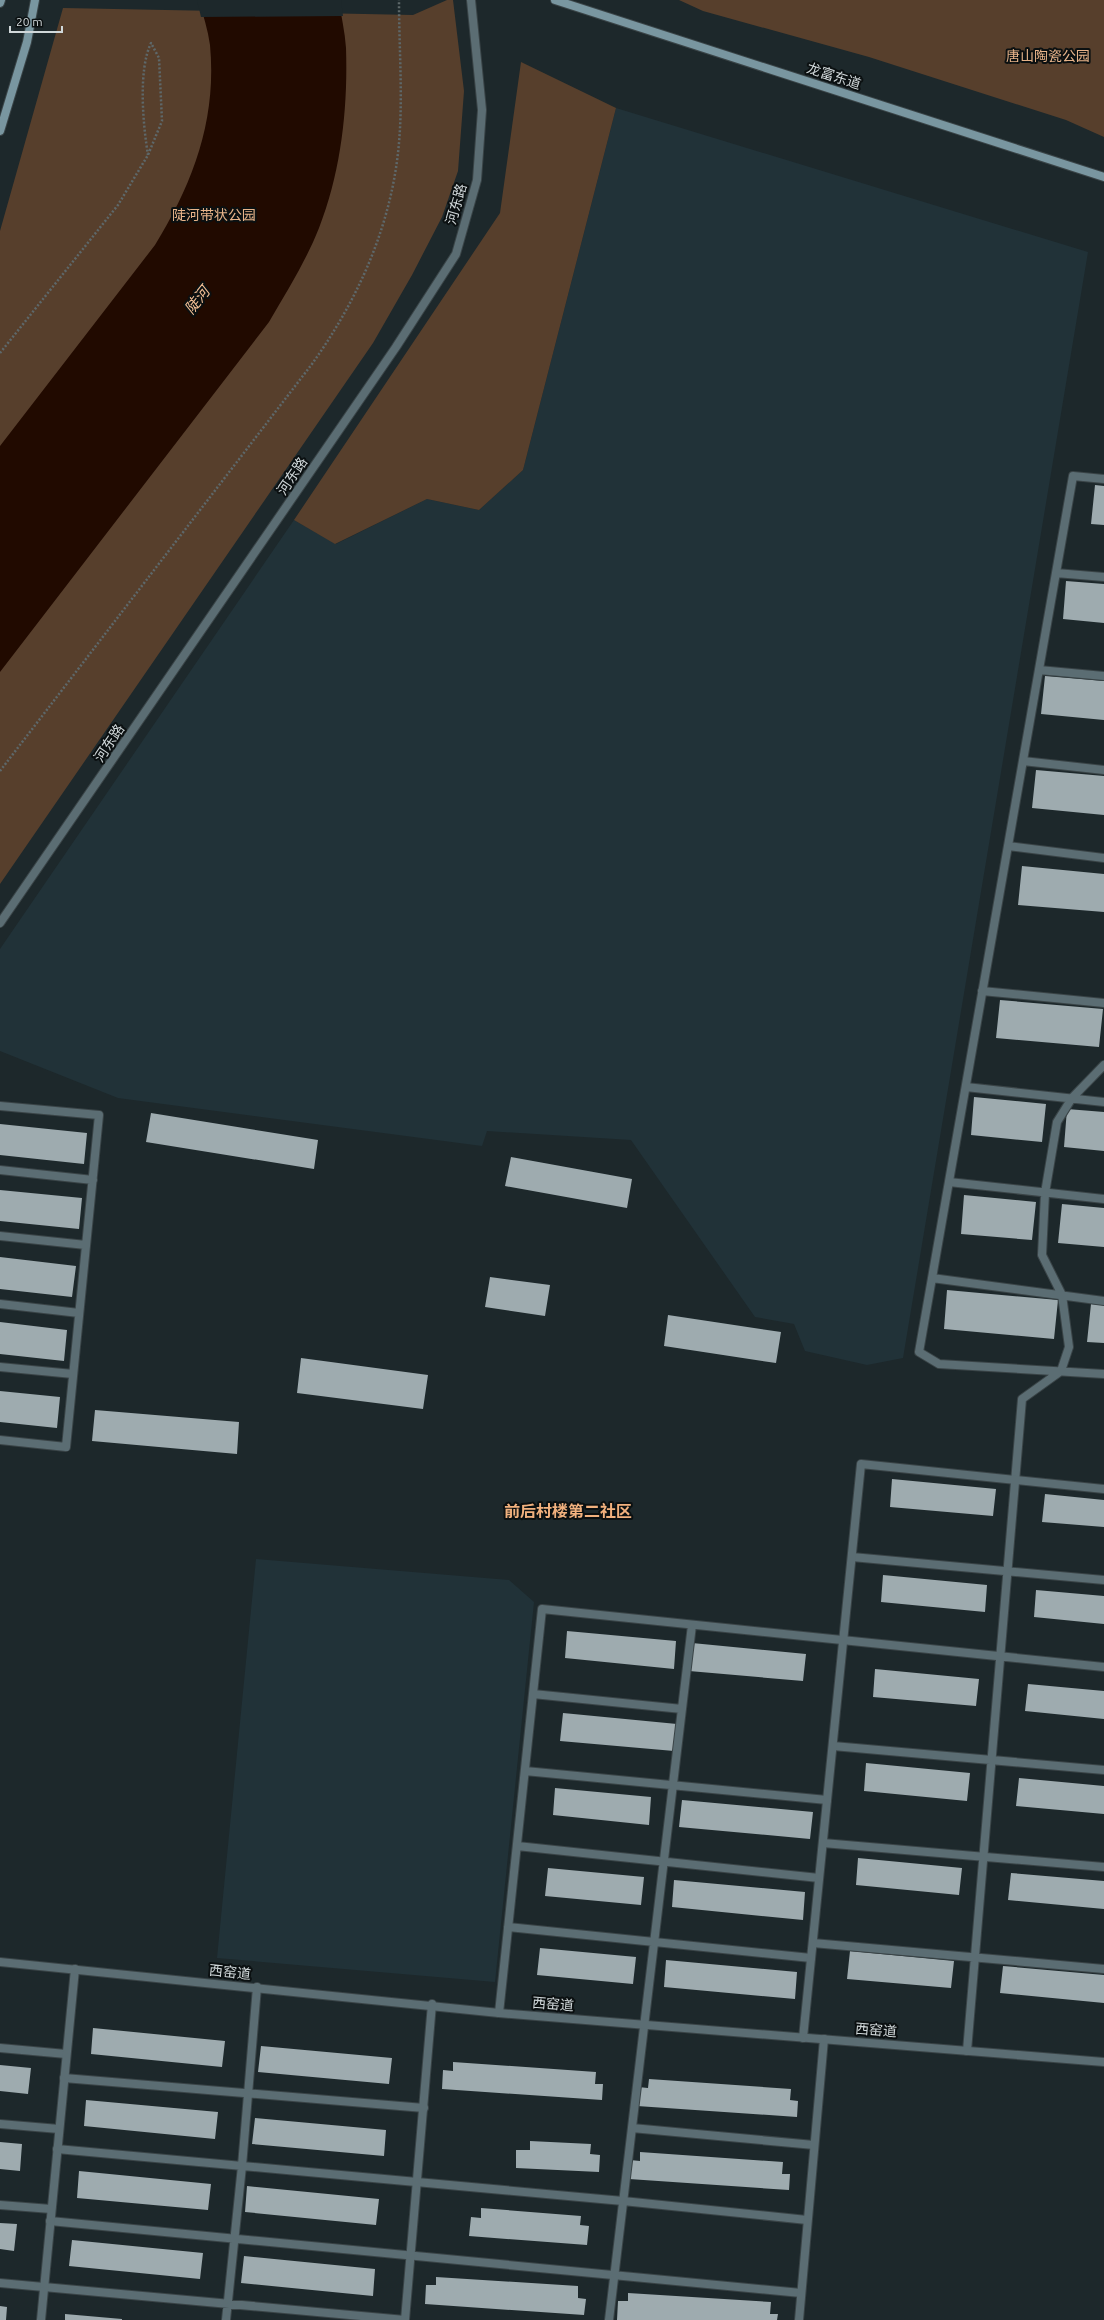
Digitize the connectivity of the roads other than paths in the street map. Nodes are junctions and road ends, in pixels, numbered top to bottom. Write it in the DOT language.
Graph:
graph roads {
  1 [pos="1,0"];
  2 [pos="35,0"];
  3 [pos="471,0"];
  4 [pos="555,0"];
  5 [pos="0,3"];
  6 [pos="0,131"];
  7 [pos="1104,177"];
  8 [pos="1104,479"];
  9 [pos="1056,573"];
  10 [pos="1104,577"];
  11 [pos="1039,670"];
  12 [pos="1104,676"];
  13 [pos="1023,762"];
  14 [pos="1104,770"];
  15 [pos="1008,846"];
  16 [pos="1104,858"];
  17 [pos="0,923"];
  18 [pos="982,991"];
  19 [pos="1104,1003"];
  20 [pos="1104,1065"];
  21 [pos="966,1087"];
  22 [pos="1072,1098"];
  23 [pos="1104,1102"];
  24 [pos="0,1106"];
  25 [pos="0,1170"];
  26 [pos="93,1180"];
  27 [pos="949,1182"];
  28 [pos="1045,1193"];
  29 [pos="1104,1199"];
  30 [pos="0,1236"];
  31 [pos="86,1245"];
  32 [pos="932,1278"];
  33 [pos="1062,1295"];
  34 [pos="1104,1301"];
  35 [pos="0,1304"];
  36 [pos="79,1312"];
  37 [pos="0,1367"];
  38 [pos="1061,1371"];
  39 [pos="73,1374"];
  40 [pos="1104,1374"];
  41 [pos="0,1440"];
  42 [pos="1016,1480"];
  43 [pos="1104,1489"];
  44 [pos="852,1557"];
  45 [pos="1008,1571"];
  46 [pos="1104,1580"];
  47 [pos="692,1625"];
  48 [pos="843,1641"];
  49 [pos="1000,1657"];
  50 [pos="1104,1667"];
  51 [pos="533,1694"];
  52 [pos="682,1709"];
  53 [pos="833,1746"];
  54 [pos="992,1760"];
  55 [pos="1104,1770"];
  56 [pos="525,1771"];
  57 [pos="673,1787"];
  58 [pos="827,1800"];
  59 [pos="823,1843"];
  60 [pos="517,1846"];
  61 [pos="983,1857"];
  62 [pos="664,1862"];
  63 [pos="1104,1867"];
  64 [pos="819,1878"];
  65 [pos="508,1927"];
  66 [pos="654,1943"];
  67 [pos="813,1943"];
  68 [pos="811,1958"];
  69 [pos="975,1958"];
  70 [pos="0,1962"];
  71 [pos="1104,1969"];
  72 [pos="75,1970"];
  73 [pos="257,1987"];
  74 [pos="432,2004"];
  75 [pos="499,2013"];
  76 [pos="644,2025"];
  77 [pos="803,2038"];
  78 [pos="824,2039"];
  79 [pos="0,2048"];
  80 [pos="967,2051"];
  81 [pos="66,2054"];
  82 [pos="1104,2062"];
  83 [pos="64,2078"];
  84 [pos="248,2093"];
  85 [pos="424,2108"];
  86 [pos="0,2124"];
  87 [pos="632,2128"];
  88 [pos="59,2129"];
  89 [pos="814,2145"];
  90 [pos="57,2149"];
  91 [pos="242,2166"];
  92 [pos="418,2182"];
  93 [pos="623,2201"];
  94 [pos="0,2205"];
  95 [pos="51,2209"];
  96 [pos="807,2220"];
  97 [pos="50,2221"];
  98 [pos="234,2238"];
  99 [pos="411,2256"];
  100 [pos="614,2275"];
  101 [pos="0,2283"];
  102 [pos="44,2287"];
  103 [pos="801,2293"];
  104 [pos="227,2304"];
  105 [pos="41,2320"];
  106 [pos="226,2320"];
  107 [pos="405,2320"];
  108 [pos="609,2320"];
  109 [pos="799,2320"];
  1 -- 5 [label="main road"];
  2 -- 6 [label="main road"];
  3 -- 17 [label="street, 河东路"];
  4 -- 7 [label="main road, 龙富东道"];
  8 -- 9 [label="street"];
  9 -- 10 [label="street"];
  9 -- 11 [label="street"];
  11 -- 12 [label="street"];
  11 -- 13 [label="street"];
  13 -- 14 [label="street"];
  13 -- 15 [label="street"];
  15 -- 16 [label="street"];
  15 -- 18 [label="street"];
  18 -- 19 [label="street"];
  18 -- 21 [label="street"];
  20 -- 22 [label="street"];
  21 -- 22 [label="street"];
  21 -- 27 [label="street"];
  22 -- 23 [label="street"];
  22 -- 28 [label="street"];
  24 -- 26 [label="street"];
  25 -- 26 [label="street"];
  26 -- 31 [label="street"];
  27 -- 28 [label="street"];
  27 -- 32 [label="street"];
  28 -- 29 [label="street"];
  28 -- 33 [label="street"];
  30 -- 31 [label="street"];
  31 -- 36 [label="street"];
  32 -- 33 [label="street"];
  32 -- 38 [label="street"];
  33 -- 34 [label="street"];
  33 -- 38 [label="street"];
  35 -- 36 [label="street"];
  36 -- 39 [label="street"];
  37 -- 39 [label="street"];
  38 -- 40 [label="street"];
  38 -- 42 [label="street"];
  39 -- 41 [label="street"];
  42 -- 43 [label="street"];
  42 -- 44 [label="street"];
  42 -- 45 [label="street"];
  44 -- 45 [label="street"];
  44 -- 48 [label="street"];
  45 -- 46 [label="street"];
  45 -- 49 [label="street"];
  47 -- 48 [label="street"];
  47 -- 51 [label="street"];
  47 -- 52 [label="street"];
  48 -- 49 [label="street"];
  48 -- 53 [label="street"];
  49 -- 50 [label="street"];
  49 -- 54 [label="street"];
  51 -- 52 [label="street"];
  51 -- 56 [label="street"];
  52 -- 57 [label="street"];
  53 -- 54 [label="street"];
  53 -- 58 [label="street"];
  54 -- 55 [label="street"];
  54 -- 61 [label="street"];
  56 -- 57 [label="street"];
  56 -- 60 [label="street"];
  57 -- 58 [label="street"];
  57 -- 62 [label="street"];
  58 -- 59 [label="street"];
  59 -- 61 [label="street"];
  59 -- 64 [label="street"];
  60 -- 62 [label="street"];
  60 -- 65 [label="street"];
  61 -- 63 [label="street"];
  61 -- 69 [label="street"];
  62 -- 64 [label="street"];
  62 -- 66 [label="street"];
  64 -- 67 [label="street"];
  65 -- 66 [label="street"];
  65 -- 75 [label="street"];
  66 -- 68 [label="street"];
  66 -- 76 [label="street"];
  67 -- 68 [label="street"];
  67 -- 69 [label="street"];
  68 -- 77 [label="street"];
  69 -- 71 [label="street"];
  69 -- 80 [label="street"];
  70 -- 72 [label="street, 西窑道"];
  72 -- 73 [label="street, 西窑道"];
  72 -- 81 [label="street"];
  73 -- 74 [label="street, 西窑道"];
  73 -- 84 [label="street"];
  74 -- 75 [label="street, 西窑道"];
  74 -- 85 [label="street"];
  75 -- 76 [label="street, 西窑道"];
  76 -- 77 [label="street, 西窑道"];
  76 -- 87 [label="street"];
  77 -- 78 [label="street, 西窑道"];
  78 -- 80 [label="street, 西窑道"];
  78 -- 89 [label="street"];
  79 -- 81 [label="street"];
  80 -- 82 [label="street, 西窑道"];
  81 -- 83 [label="street"];
  83 -- 84 [label="street"];
  83 -- 88 [label="street"];
  84 -- 85 [label="street"];
  84 -- 91 [label="street"];
  85 -- 92 [label="street"];
  86 -- 88 [label="street"];
  87 -- 89 [label="street"];
  87 -- 93 [label="street"];
  88 -- 90 [label="street"];
  89 -- 96 [label="street"];
  90 -- 91 [label="street"];
  90 -- 95 [label="street"];
  91 -- 92 [label="street"];
  91 -- 98 [label="street"];
  92 -- 93 [label="street"];
  92 -- 99 [label="street"];
  93 -- 96 [label="street"];
  93 -- 100 [label="street"];
  94 -- 95 [label="street"];
  95 -- 97 [label="street"];
  96 -- 103 [label="street"];
  97 -- 98 [label="street"];
  97 -- 102 [label="street"];
  98 -- 99 [label="street"];
  98 -- 104 [label="street"];
  99 -- 100 [label="street"];
  99 -- 107 [label="street"];
  100 -- 103 [label="street"];
  100 -- 108 [label="street"];
  101 -- 102 [label="street"];
  102 -- 104 [label="street"];
  102 -- 105 [label="street"];
  103 -- 109 [label="street"];
  104 -- 106 [label="street"];
  104 -- 107 [label="street"];
}
